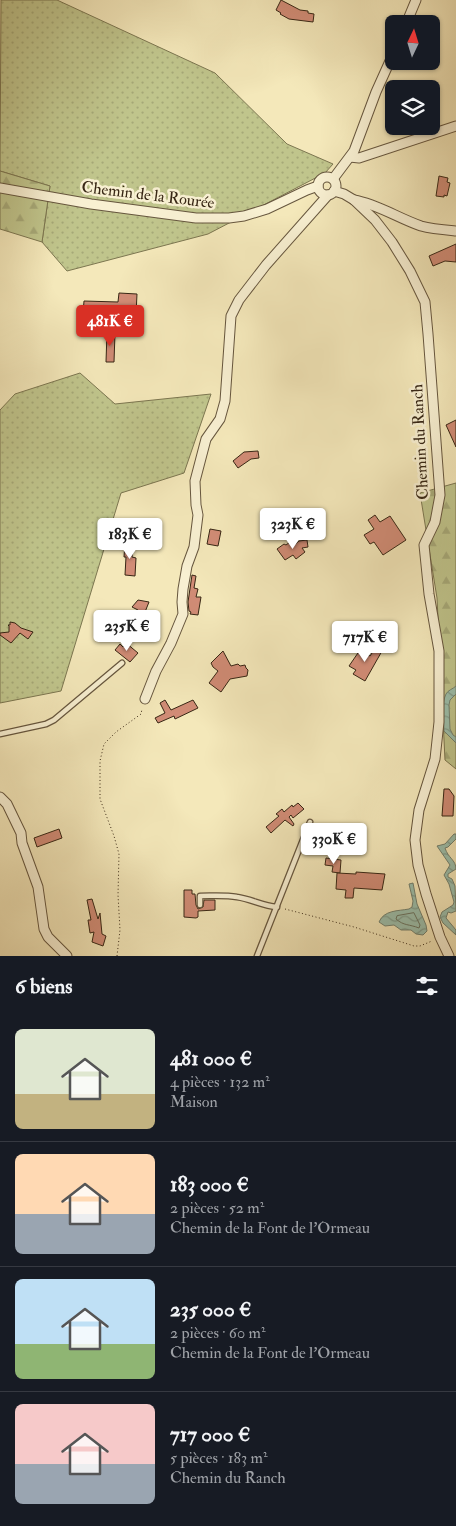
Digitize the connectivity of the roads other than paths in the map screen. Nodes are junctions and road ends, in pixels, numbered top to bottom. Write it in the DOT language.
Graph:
graph roads {
  1 [pos="416,0"];
  2 [pos="410,15"];
  3 [pos="386,70"];
  4 [pos="456,126"];
  5 [pos="350,156"];
  6 [pos="333,179"];
  7 [pos="318,186"];
  8 [pos="0,188"];
  9 [pos="331,193"];
  10 [pos="354,200"];
  11 [pos="456,231"];
  12 [pos="122,663"];
  13 [pos="145,699"];
  14 [pos="0,734"];
  15 [pos="0,797"];
  16 [pos="310,822"];
  17 [pos="200,905"];
  18 [pos="277,907"];
  19 [pos="67,956"];
  20 [pos="257,956"];
  21 [pos="450,956"];
  1 -- 2 [label="street"];
  3 -- 5 [label="street"];
  4 -- 5 [label="street"];
  5 -- 6 [label="street"];
  6 -- 7 [label="street"];
  6 -- 9 [label="street"];
  7 -- 8 [label="street, Chemin de la Rourée"];
  7 -- 9 [label="street"];
  9 -- 10 [label="street, Chemin du Ranch"];
  9 -- 13 [label="street"];
  10 -- 11 [label="street"];
  10 -- 21 [label="street, Chemin du Ranch"];
  12 -- 14 [label="lane"];
  15 -- 19 [label="street"];
  16 -- 18 [label="lane"];
  17 -- 18 [label="lane"];
  18 -- 20 [label="lane"];
}
